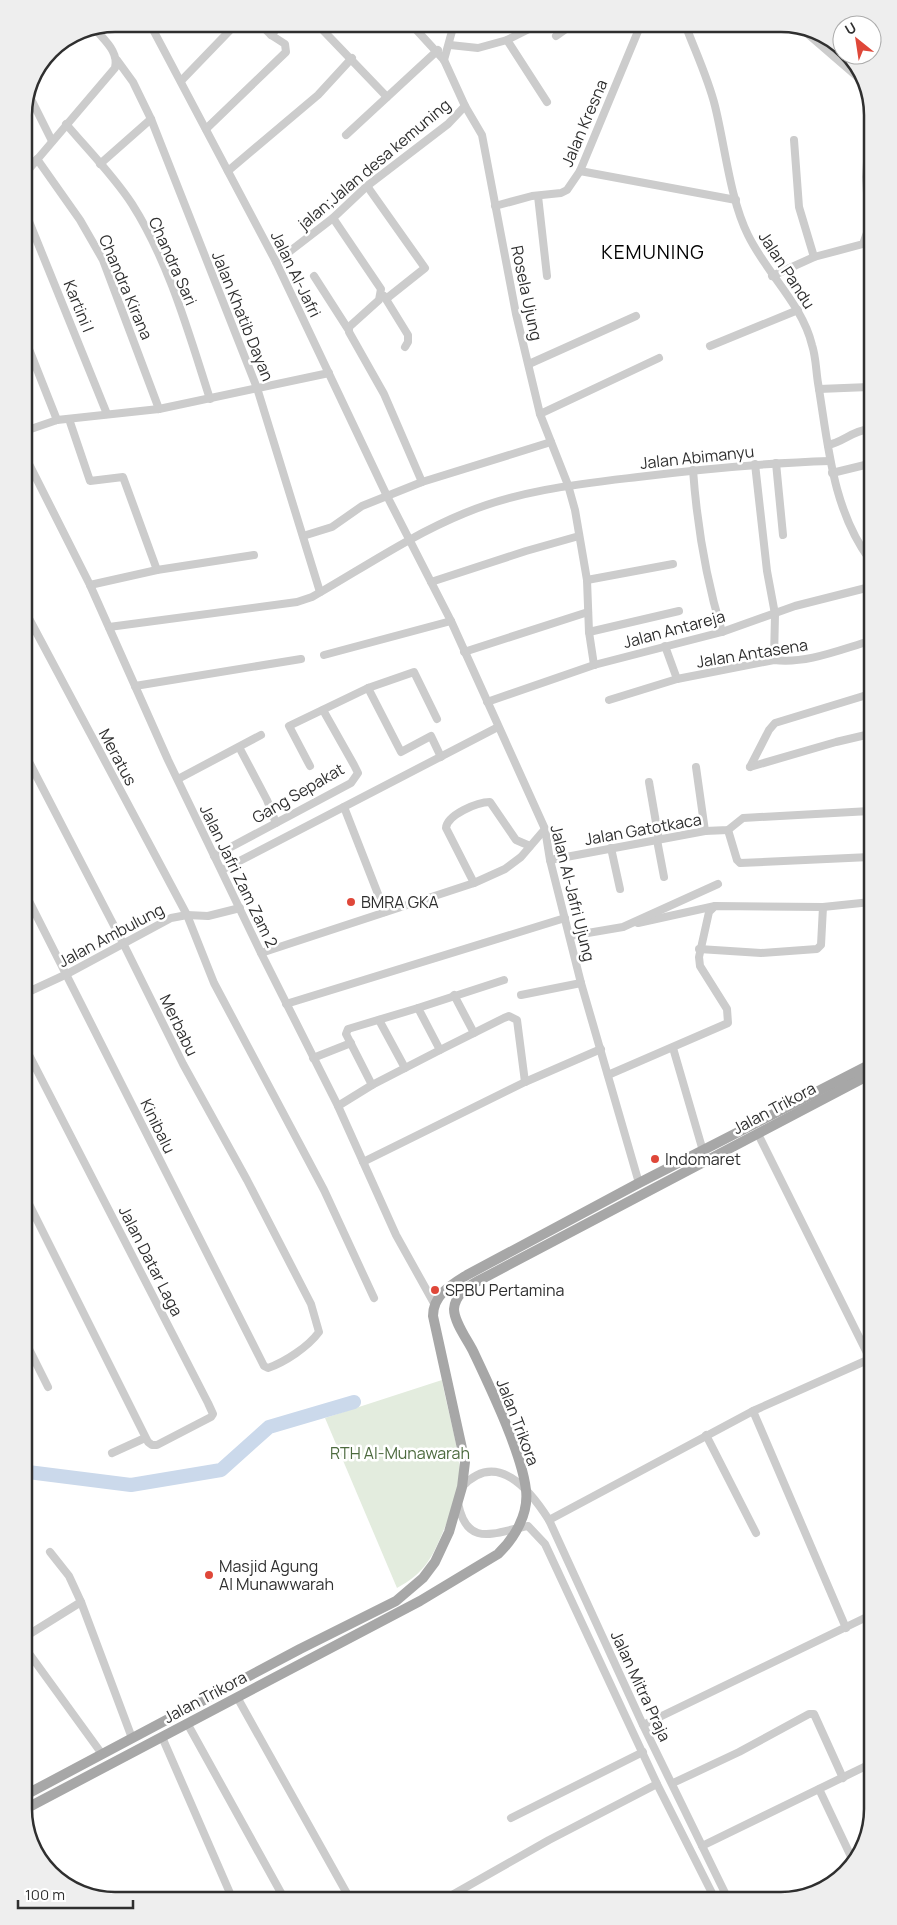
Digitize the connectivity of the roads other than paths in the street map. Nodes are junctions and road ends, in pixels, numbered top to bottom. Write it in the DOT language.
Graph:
graph roads {
  1 [pos="154,32"];
  2 [pos="228,32"];
  3 [pos="267,32"];
  4 [pos="273,32"];
  5 [pos="326,32"];
  6 [pos="420,32"];
  7 [pos="452,33"];
  8 [pos="522,33"];
  9 [pos="561,33"];
  10 [pos="637,33"];
  11 [pos="688,33"];
  12 [pos="102,34"];
  13 [pos="270,35"];
  14 [pos="556,36"];
  15 [pos="507,40"];
  16 [pos="815,40"];
  17 [pos="450,45"];
  18 [pos="438,50"];
  19 [pos="352,58"];
  20 [pos="117,60"];
  21 [pos="444,60"];
  22 [pos="851,71"];
  23 [pos="181,80"];
  24 [pos="386,97"];
  25 [pos="547,102"];
  26 [pos="34,104"];
  27 [pos="465,106"];
  28 [pos="151,119"];
  29 [pos="66,124"];
  30 [pos="206,129"];
  31 [pos="346,135"];
  32 [pos="794,140"];
  33 [pos="52,141"];
  34 [pos="37,159"];
  35 [pos="33,164"];
  36 [pos="100,164"];
  37 [pos="228,171"];
  38 [pos="580,171"];
  39 [pos="367,186"];
  40 [pos="538,196"];
  41 [pos="736,200"];
  42 [pos="495,206"];
  43 [pos="333,218"];
  44 [pos="33,231"];
  45 [pos="864,241"];
  46 [pos="814,257"];
  47 [pos="276,262"];
  48 [pos="314,276"];
  49 [pos="547,276"];
  50 [pos="772,276"];
  51 [pos="384,296"];
  52 [pos="798,310"];
  53 [pos="636,316"];
  54 [pos="348,329"];
  55 [pos="405,346"];
  56 [pos="710,346"];
  57 [pos="659,358"];
  58 [pos="33,359"];
  59 [pos="529,364"];
  60 [pos="329,374"];
  61 [pos="864,386"];
  62 [pos="257,388"];
  63 [pos="819,389"];
  64 [pos="210,400"];
  65 [pos="159,409"];
  66 [pos="107,414"];
  67 [pos="540,414"];
  68 [pos="69,419"];
  69 [pos="57,420"];
  70 [pos="33,428"];
  71 [pos="864,429"];
  72 [pos="551,442"];
  73 [pos="828,445"];
  74 [pos="830,461"];
  75 [pos="776,463"];
  76 [pos="755,464"];
  77 [pos="864,465"];
  78 [pos="693,470"];
  79 [pos="33,471"];
  80 [pos="832,473"];
  81 [pos="422,482"];
  82 [pos="568,485"];
  83 [pos="387,496"];
  84 [pos="783,535"];
  85 [pos="304,536"];
  86 [pos="579,536"];
  87 [pos="410,540"];
  88 [pos="864,550"];
  89 [pos="254,555"];
  90 [pos="673,564"];
  91 [pos="157,570"];
  92 [pos="587,580"];
  93 [pos="431,582"];
  94 [pos="90,585"];
  95 [pos="864,589"];
  96 [pos="320,592"];
  97 [pos="679,611"];
  98 [pos="588,612"];
  99 [pos="774,614"];
  100 [pos="451,621"];
  101 [pos="33,625"];
  102 [pos="109,627"];
  103 [pos="589,632"];
  104 [pos="722,632"];
  105 [pos="864,643"];
  106 [pos="665,646"];
  107 [pos="464,652"];
  108 [pos="324,655"];
  109 [pos="301,659"];
  110 [pos="774,660"];
  111 [pos="594,665"];
  112 [pos="677,679"];
  113 [pos="135,686"];
  114 [pos="368,688"];
  115 [pos="864,696"];
  116 [pos="609,700"];
  117 [pos="487,702"];
  118 [pos="323,710"];
  119 [pos="438,719"];
  120 [pos="498,727"];
  121 [pos="261,735"];
  122 [pos="864,735"];
  123 [pos="240,747"];
  124 [pos="441,757"];
  125 [pos="310,766"];
  126 [pos="696,767"];
  127 [pos="33,769"];
  128 [pos="178,779"];
  129 [pos="649,782"];
  130 [pos="344,807"];
  131 [pos="864,811"];
  132 [pos="276,823"];
  133 [pos="545,829"];
  134 [pos="728,830"];
  135 [pos="705,831"];
  136 [pos="658,840"];
  137 [pos="530,846"];
  138 [pos="611,848"];
  139 [pos="214,856"];
  140 [pos="864,857"];
  141 [pos="550,860"];
  142 [pos="222,870"];
  143 [pos="664,876"];
  144 [pos="474,883"];
  145 [pos="718,884"];
  146 [pos="620,889"];
  147 [pos="864,903"];
  148 [pos="714,906"];
  149 [pos="33,907"];
  150 [pos="824,907"];
  151 [pos="240,908"];
  152 [pos="385,912"];
  153 [pos="187,915"];
  154 [pos="565,918"];
  155 [pos="623,927"];
  156 [pos="570,936"];
  157 [pos="123,943"];
  158 [pos="699,949"];
  159 [pos="261,953"];
  160 [pos="68,974"];
  161 [pos="504,980"];
  162 [pos="581,983"];
  163 [pos="32,990"];
  164 [pos="454,995"];
  165 [pos="521,995"];
  166 [pos="286,1004"];
  167 [pos="418,1008"];
  168 [pos="380,1020"];
  169 [pos="474,1033"];
  170 [pos="351,1043"];
  171 [pos="673,1048"];
  172 [pos="601,1049"];
  173 [pos="440,1050"];
  174 [pos="314,1058"];
  175 [pos="32,1063"];
  176 [pos="405,1068"];
  177 [pos="864,1068"];
  178 [pos="608,1075"];
  179 [pos="864,1078"];
  180 [pos="525,1082"];
  181 [pos="372,1085"];
  182 [pos="338,1106"];
  183 [pos="758,1134"];
  184 [pos="703,1151"];
  185 [pos="363,1162"];
  186 [pos="640,1183"];
  187 [pos="32,1211"];
  188 [pos="586,1217"];
  189 [pos="572,1225"];
  190 [pos="374,1298"];
  191 [pos="435,1305"];
  192 [pos="864,1344"];
  193 [pos="32,1356"];
  194 [pos="864,1361"];
  195 [pos="267,1368"];
  196 [pos="48,1387"];
  197 [pos="753,1411"];
  198 [pos="706,1435"];
  199 [pos="145,1438"];
  200 [pos="112,1453"];
  201 [pos="462,1487"];
  202 [pos="526,1490"];
  203 [pos="458,1503"];
  204 [pos="549,1520"];
  205 [pos="518,1528"];
  206 [pos="756,1534"];
  207 [pos="50,1552"];
  208 [pos="81,1602"];
  209 [pos="864,1619"];
  210 [pos="846,1628"];
  211 [pos="32,1632"];
  212 [pos="300,1649"];
  213 [pos="32,1658"];
  214 [pos="305,1661"];
  215 [pos="237,1697"];
  216 [pos="187,1723"];
  217 [pos="643,1725"];
  218 [pos="162,1737"];
  219 [pos="132,1738"];
  220 [pos="643,1752"];
  221 [pos="102,1754"];
  222 [pos="864,1767"];
  223 [pos="843,1778"];
  224 [pos="673,1782"];
  225 [pos="657,1784"];
  226 [pos="820,1789"];
  227 [pos="32,1791"];
  228 [pos="32,1805"];
  229 [pos="511,1818"];
  230 [pos="702,1846"];
  231 [pos="850,1856"];
  232 [pos="230,1892"];
  233 [pos="281,1892"];
  234 [pos="346,1892"];
  235 [pos="456,1892"];
  236 [pos="711,1892"];
  237 [pos="725,1892"];
  1 -- 23 [label="street, Jalan Al-Jafri"];
  2 -- 23 [label="street"];
  3 -- 13 [label="street"];
  4 -- 13 [label="street"];
  5 -- 19 [label="street"];
  6 -- 18 [label="street, Rosela Ujung"];
  7 -- 17 [label="street"];
  8 -- 15 [label="street"];
  9 -- 14 [label="street"];
  10 -- 38 [label="street, Jalan Kresna"];
  11 -- 41 [label="street, Jalan Pandu"];
  12 -- 20 [label="street, Jalan Khatib Dayan"];
  13 -- 30 [label="street"];
  15 -- 17 [label="street"];
  15 -- 25 [label="street"];
  16 -- 22 [label="street"];
  17 -- 21 [label="street"];
  18 -- 21 [label="street, Rosela Ujung"];
  18 -- 24 [label="street"];
  19 -- 24 [label="street"];
  19 -- 37 [label="street"];
  20 -- 28 [label="street, Jalan Khatib Dayan"];
  20 -- 29 [label="street"];
  21 -- 27 [label="street, Rosela Ujung"];
  23 -- 30 [label="street, Jalan Al-Jafri"];
  24 -- 31 [label="street"];
  26 -- 33 [label="street"];
  27 -- 39 [label="street, jalan;Jalan desa kemuning"];
  27 -- 42 [label="street, Rosela Ujung"];
  28 -- 36 [label="street"];
  28 -- 62 [label="street, Jalan Khatib Dayan"];
  29 -- 33 [label="street"];
  29 -- 36 [label="street, Chandra Sari"];
  30 -- 37 [label="street, Jalan Al-Jafri"];
  32 -- 46 [label="street"];
  33 -- 34 [label="street"];
  34 -- 35 [label="street"];
  34 -- 65 [label="street, Chandra Kirana"];
  36 -- 64 [label="street, Chandra Sari"];
  37 -- 47 [label="street, Jalan Al-Jafri"];
  38 -- 40 [label="street, Jalan Kresna"];
  38 -- 41 [label="street"];
  39 -- 43 [label="street, jalan;Jalan desa kemuning"];
  39 -- 51 [label="street"];
  40 -- 42 [label="street, Jalan Kresna"];
  40 -- 49 [label="street"];
  41 -- 50 [label="street, Jalan Pandu"];
  42 -- 59 [label="street, Rosela Ujung"];
  43 -- 47 [label="street, jalan;Jalan desa kemuning"];
  43 -- 51 [label="street"];
  44 -- 66 [label="street, Kartini I"];
  45 -- 46 [label="street"];
  46 -- 50 [label="street"];
  47 -- 60 [label="street, Jalan Al-Jafri"];
  48 -- 54 [label="street"];
  50 -- 52 [label="street, Jalan Pandu"];
  51 -- 54 [label="street"];
  51 -- 55 [label="street"];
  52 -- 56 [label="street"];
  52 -- 63 [label="street, Jalan Pandu"];
  53 -- 59 [label="street"];
  54 -- 81 [label="street"];
  57 -- 67 [label="street"];
  58 -- 69 [label="street"];
  59 -- 67 [label="street, Rosela Ujung"];
  60 -- 62 [label="street"];
  60 -- 83 [label="street, Jalan Al-Jafri"];
  61 -- 63 [label="street"];
  62 -- 64 [label="street"];
  62 -- 85 [label="street, Jalan Khatib Dayan"];
  63 -- 73 [label="street, Jalan Pandu"];
  64 -- 65 [label="street"];
  65 -- 66 [label="street"];
  66 -- 68 [label="street"];
  67 -- 72 [label="street, Rosela Ujung"];
  68 -- 69 [label="street"];
  68 -- 91 [label="street"];
  69 -- 70 [label="street"];
  71 -- 73 [label="street"];
  72 -- 81 [label="street"];
  72 -- 82 [label="street, Rosela Ujung"];
  73 -- 74 [label="street, Jalan Pandu"];
  74 -- 75 [label="street, Jalan Abimanyu"];
  74 -- 80 [label="street, Jalan Pandu"];
  75 -- 76 [label="street, Jalan Abimanyu"];
  75 -- 84 [label="street"];
  76 -- 78 [label="street, Jalan Abimanyu"];
  76 -- 99 [label="street"];
  77 -- 80 [label="street"];
  78 -- 82 [label="street, Jalan Abimanyu"];
  78 -- 104 [label="street"];
  79 -- 94 [label="street, Jalan Jafri Zam Zam 2"];
  80 -- 88 [label="street, Jalan Pandu"];
  81 -- 83 [label="street"];
  82 -- 86 [label="street, Rosela Ujung"];
  82 -- 87 [label="street, Jalan Abimanyu"];
  83 -- 85 [label="street"];
  83 -- 87 [label="street, Jalan Al-Jafri"];
  85 -- 96 [label="street, Jalan Khatib Dayan"];
  86 -- 92 [label="street, Rosela Ujung"];
  86 -- 93 [label="street"];
  87 -- 93 [label="street, Jalan Al-Jafri Ujung"];
  87 -- 96 [label="street, Jalan Abimanyu"];
  89 -- 91 [label="street"];
  90 -- 92 [label="street"];
  91 -- 94 [label="street"];
  92 -- 98 [label="street, Rosela Ujung"];
  93 -- 100 [label="street, Jalan Al-Jafri Ujung"];
  94 -- 102 [label="street, Jalan Jafri Zam Zam 2"];
  95 -- 99 [label="street, Jalan Antareja"];
  96 -- 102 [label="street, Jalan Abimanyu"];
  97 -- 103 [label="street"];
  98 -- 103 [label="street, Rosela Ujung"];
  98 -- 107 [label="street"];
  99 -- 104 [label="street, Jalan Antareja"];
  99 -- 110 [label="street"];
  100 -- 107 [label="street, Jalan Al-Jafri Ujung"];
  100 -- 108 [label="street"];
  101 -- 153 [label="street, Meratus"];
  102 -- 113 [label="street, Jalan Jafri Zam Zam 2"];
  103 -- 111 [label="street, Rosela Ujung"];
  104 -- 106 [label="street, Jalan Antareja"];
  105 -- 110 [label="street, Jalan Antasena"];
  106 -- 111 [label="street, Jalan Antareja"];
  106 -- 112 [label="street"];
  107 -- 117 [label="street, Jalan Al-Jafri Ujung"];
  109 -- 113 [label="street"];
  110 -- 112 [label="street, Jalan Antasena"];
  111 -- 117 [label="street, Jalan Antareja"];
  112 -- 116 [label="street, Jalan Antasena"];
  113 -- 128 [label="street, Jalan Jafri Zam Zam 2"];
  114 -- 118 [label="street"];
  114 -- 119 [label="street"];
  114 -- 124 [label="street"];
  115 -- 122 [label="street"];
  117 -- 120 [label="street, Jalan Al-Jafri Ujung"];
  118 -- 125 [label="street"];
  118 -- 132 [label="street, Gang Sepakat"];
  120 -- 124 [label="street"];
  120 -- 133 [label="street, Jalan Al-Jafri Ujung"];
  121 -- 123 [label="street"];
  123 -- 128 [label="street"];
  123 -- 132 [label="street"];
  124 -- 130 [label="street"];
  126 -- 135 [label="street"];
  127 -- 157 [label="street, Merbabu"];
  128 -- 139 [label="street, Jalan Jafri Zam Zam 2"];
  129 -- 136 [label="street"];
  130 -- 142 [label="street"];
  130 -- 152 [label="street"];
  131 -- 134 [label="street"];
  132 -- 139 [label="street, Gang Sepakat"];
  133 -- 137 [label="street"];
  133 -- 141 [label="street, Jalan Al-Jafri Ujung"];
  134 -- 135 [label="street, Jalan Gatotkaca"];
  134 -- 140 [label="street"];
  135 -- 136 [label="street, Jalan Gatotkaca"];
  136 -- 138 [label="street, Jalan Gatotkaca"];
  136 -- 143 [label="street"];
  137 -- 144 [label="street"];
  137 -- 144 [label="street"];
  138 -- 141 [label="street, Jalan Gatotkaca"];
  138 -- 146 [label="street"];
  139 -- 142 [label="street, Jalan Jafri Zam Zam 2"];
  141 -- 154 [label="street, Jalan Al-Jafri Ujung"];
  142 -- 151 [label="street, Jalan Jafri Zam Zam 2"];
  144 -- 152 [label="street"];
  145 -- 155 [label="street"];
  147 -- 150 [label="street"];
  148 -- 150 [label="street"];
  148 -- 155 [label="street"];
  148 -- 158 [label="street"];
  149 -- 160 [label="street, Kinibalu"];
  150 -- 158 [label="street"];
  151 -- 153 [label="street, Jalan Ambulung"];
  151 -- 159 [label="street, Jalan Jafri Zam Zam 2"];
  152 -- 159 [label="street"];
  153 -- 157 [label="street, Jalan Ambulung"];
  153 -- 190 [label="street, Meratus"];
  154 -- 156 [label="street, Jalan Al-Jafri Ujung"];
  154 -- 166 [label="street"];
  155 -- 156 [label="street"];
  156 -- 162 [label="street, Jalan Al-Jafri Ujung"];
  157 -- 160 [label="street, Jalan Ambulung"];
  157 -- 195 [label="street, Merbabu"];
  158 -- 171 [label="street"];
  159 -- 166 [label="street, Jalan Jafri Zam Zam 2"];
  160 -- 163 [label="street, Jalan Ambulung"];
  160 -- 195 [label="street, Kinibalu"];
  161 -- 164 [label="street"];
  162 -- 165 [label="street"];
  162 -- 172 [label="street, Jalan Al-Jafri Ujung"];
  164 -- 167 [label="street"];
  164 -- 169 [label="street"];
  166 -- 174 [label="street, Jalan Jafri Zam Zam 2"];
  167 -- 168 [label="street"];
  167 -- 173 [label="street"];
  168 -- 170 [label="street"];
  168 -- 176 [label="street"];
  169 -- 173 [label="street"];
  169 -- 180 [label="street"];
  170 -- 174 [label="street"];
  170 -- 181 [label="street"];
  171 -- 178 [label="street"];
  171 -- 184 [label="street"];
  172 -- 178 [label="street, Jalan Al-Jafri Ujung"];
  172 -- 180 [label="street"];
  173 -- 176 [label="street"];
  174 -- 182 [label="street, Jalan Jafri Zam Zam 2"];
  175 -- 199 [label="street, Jalan Datar Laga"];
  176 -- 181 [label="street"];
  177 -- 184 [label="main road, Jalan Trikora"];
  178 -- 186 [label="street, Jalan Al-Jafri Ujung"];
  179 -- 183 [label="main road, Jalan Trikora"];
  180 -- 185 [label="street"];
  181 -- 182 [label="street"];
  182 -- 185 [label="street, Jalan Jafri Zam Zam 2"];
  183 -- 188 [label="main road, Jalan Trikora"];
  183 -- 192 [label="street"];
  184 -- 186 [label="main road, Jalan Trikora"];
  185 -- 191 [label="street, Jalan Jafri Zam Zam 2"];
  186 -- 188 [label="main road, Jalan Trikora"];
  187 -- 199 [label="street"];
  188 -- 189 [label="main road, Jalan Trikora"];
  189 -- 191 [label="main road, Jalan Trikora"];
  189 -- 202 [label="main road, Jalan Trikora"];
  191 -- 201 [label="main road, Jalan Trikora"];
  193 -- 196 [label="street"];
  194 -- 197 [label="street"];
  197 -- 198 [label="street"];
  197 -- 210 [label="street"];
  198 -- 204 [label="street"];
  198 -- 206 [label="street"];
  199 -- 200 [label="street"];
  201 -- 202 [label="street"];
  201 -- 203 [label="main road, Jalan Trikora"];
  202 -- 204 [label="street, Jalan Mitra Praja"];
  202 -- 205 [label="main road, Jalan Trikora"];
  203 -- 205 [label="street"];
  203 -- 212 [label="main road, Jalan Trikora"];
  204 -- 217 [label="street, Jalan Mitra Praja"];
  205 -- 214 [label="main road, Jalan Trikora"];
  205 -- 220 [label="street, Jalan Mitra Praja"];
  207 -- 208 [label="street"];
  208 -- 211 [label="street"];
  208 -- 219 [label="street"];
  209 -- 210 [label="street"];
  210 -- 217 [label="street"];
  212 -- 214 [label="main road"];
  212 -- 219 [label="main road, Jalan Trikora"];
  213 -- 221 [label="street"];
  214 -- 215 [label="main road, Jalan Trikora"];
  215 -- 216 [label="main road, Jalan Trikora"];
  215 -- 234 [label="street"];
  216 -- 218 [label="main road, Jalan Trikora"];
  216 -- 233 [label="street"];
  217 -- 224 [label="street, Jalan Mitra Praja"];
  218 -- 228 [label="main road, Jalan Trikora"];
  218 -- 232 [label="street"];
  219 -- 221 [label="main road, Jalan Trikora"];
  220 -- 225 [label="street, Jalan Mitra Praja"];
  220 -- 229 [label="street"];
  221 -- 227 [label="main road, Jalan Trikora"];
  222 -- 223 [label="street"];
  223 -- 224 [label="street"];
  223 -- 226 [label="street"];
  224 -- 230 [label="street, Jalan Mitra Praja"];
  225 -- 235 [label="street"];
  225 -- 236 [label="street, Jalan Mitra Praja"];
  226 -- 230 [label="street"];
  226 -- 231 [label="street"];
  230 -- 237 [label="street, Jalan Mitra Praja"];
}
